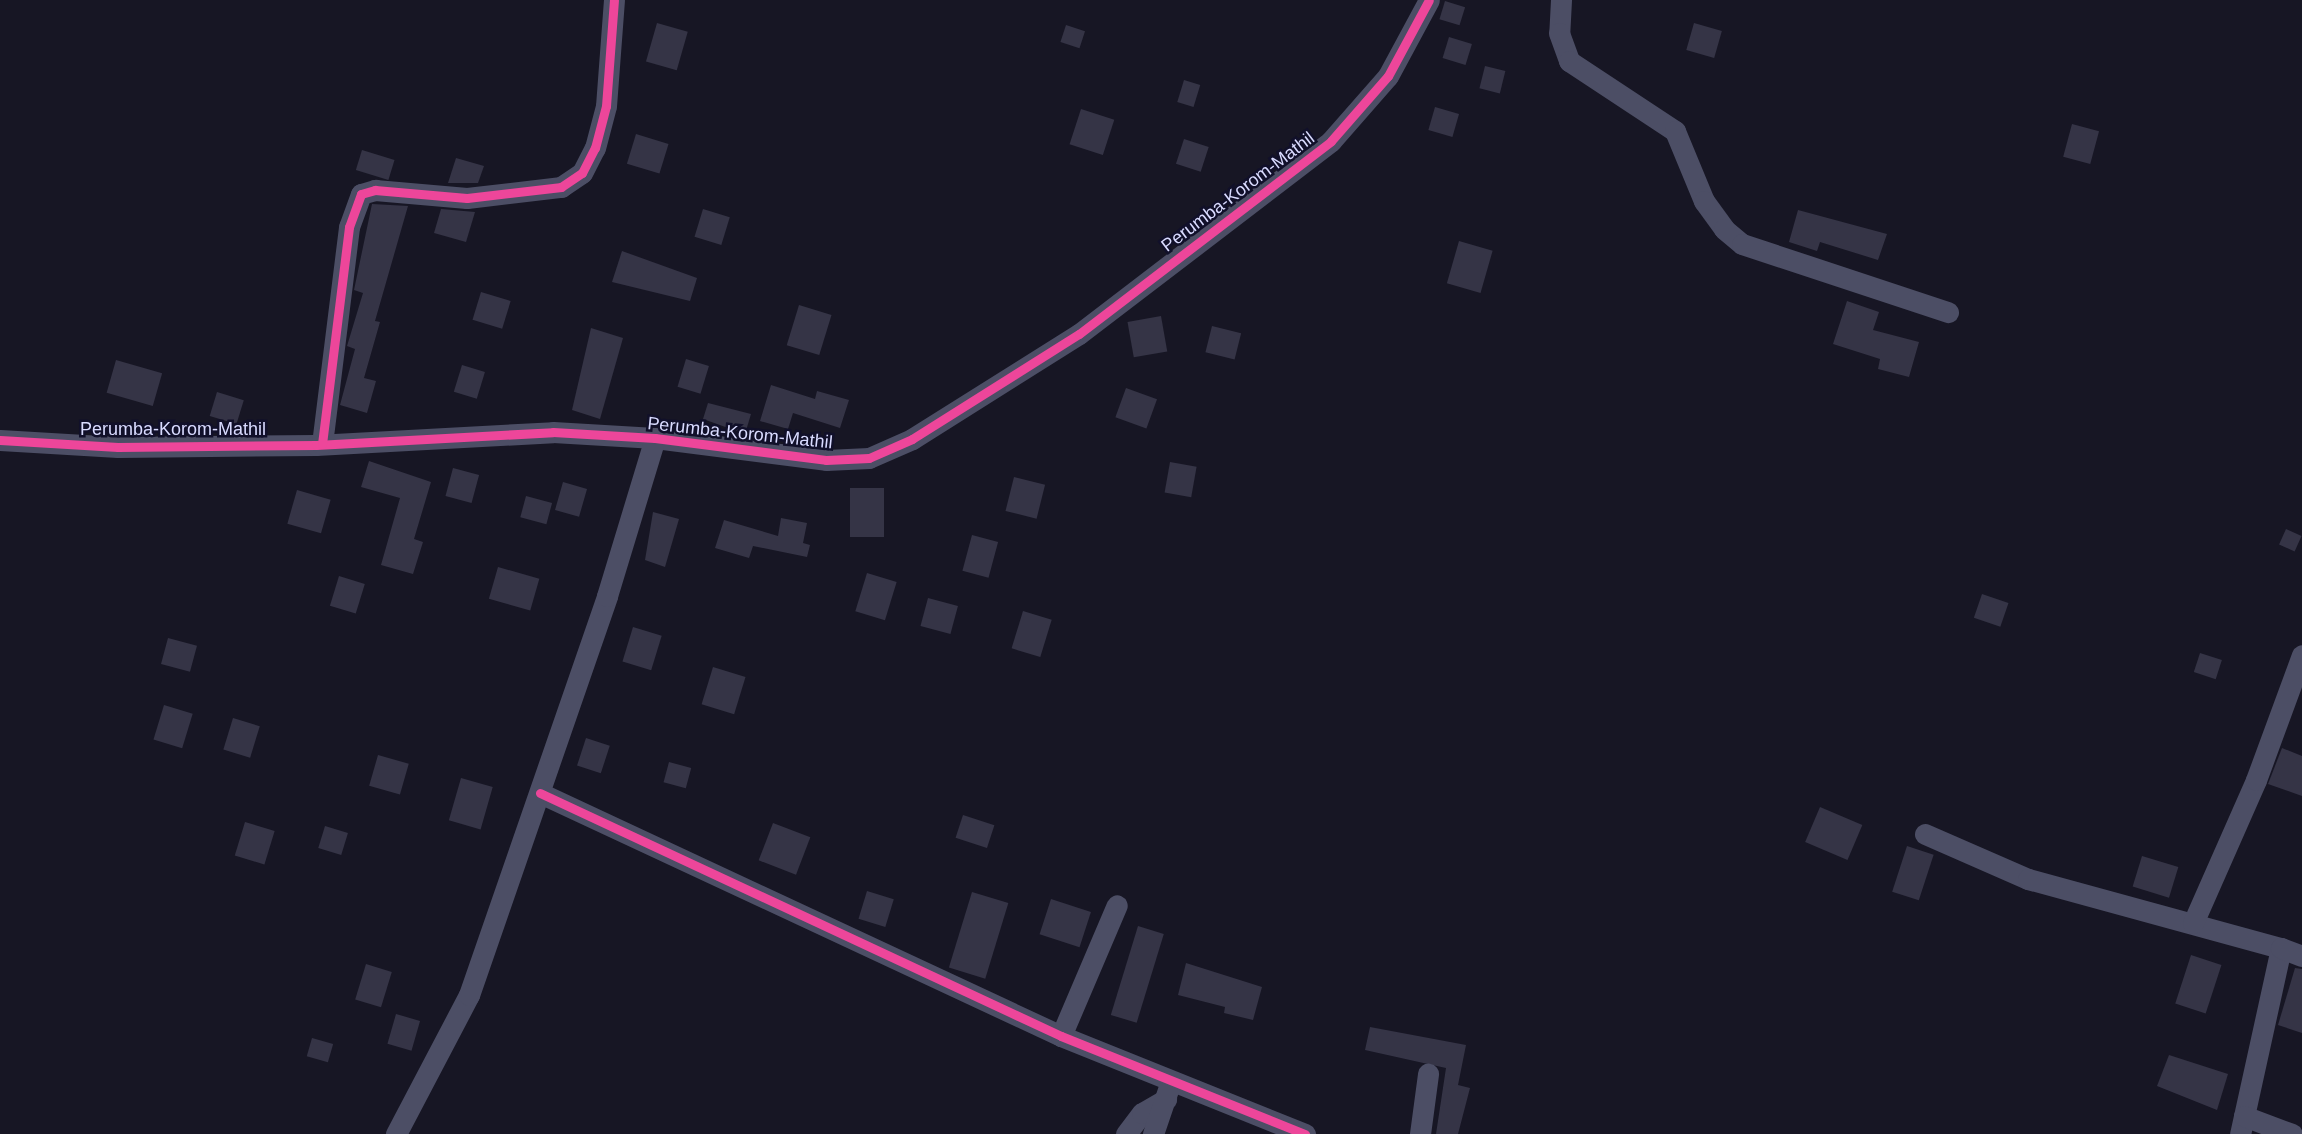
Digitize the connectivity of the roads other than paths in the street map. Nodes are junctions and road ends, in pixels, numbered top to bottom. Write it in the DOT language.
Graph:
graph roads {
  1 [pos="614,0"];
  2 [pos="1429,0"];
  3 [pos="1562,0"];
  4 [pos="1948,312"];
  5 [pos="655,438"];
  6 [pos="0,440"];
  7 [pos="322,444"];
  8 [pos="2302,655"];
  9 [pos="540,793"];
  10 [pos="1926,834"];
  11 [pos="1117,905"];
  12 [pos="2193,923"];
  13 [pos="2281,948"];
  14 [pos="2302,956"];
  15 [pos="1061,1036"];
  16 [pos="1428,1074"];
  17 [pos="1168,1090"];
  18 [pos="2242,1125"];
  19 [pos="396,1134"];
  20 [pos="1126,1134"];
  21 [pos="1153,1134"];
  22 [pos="1305,1134"];
  23 [pos="1420,1134"];
  24 [pos="2292,1134"];
  1 -- 7 [label="street"];
  2 -- 5 [label="street, Perumba-Korom-Mathil"];
  3 -- 4 [label="street"];
  5 -- 7 [label="street, Perumba-Korom-Mathil"];
  5 -- 9 [label="street"];
  6 -- 7 [label="street, Perumba-Korom-Mathil"];
  8 -- 12 [label="street"];
  9 -- 15 [label="street"];
  9 -- 19 [label="street"];
  10 -- 12 [label="street"];
  11 -- 15 [label="street"];
  12 -- 13 [label="street"];
  13 -- 14 [label="street"];
  13 -- 18 [label="street"];
  15 -- 17 [label="street"];
  16 -- 23 [label="street"];
  17 -- 20 [label="street"];
  17 -- 21 [label="street"];
  17 -- 22 [label="street"];
  18 -- 24 [label="street"];
}
